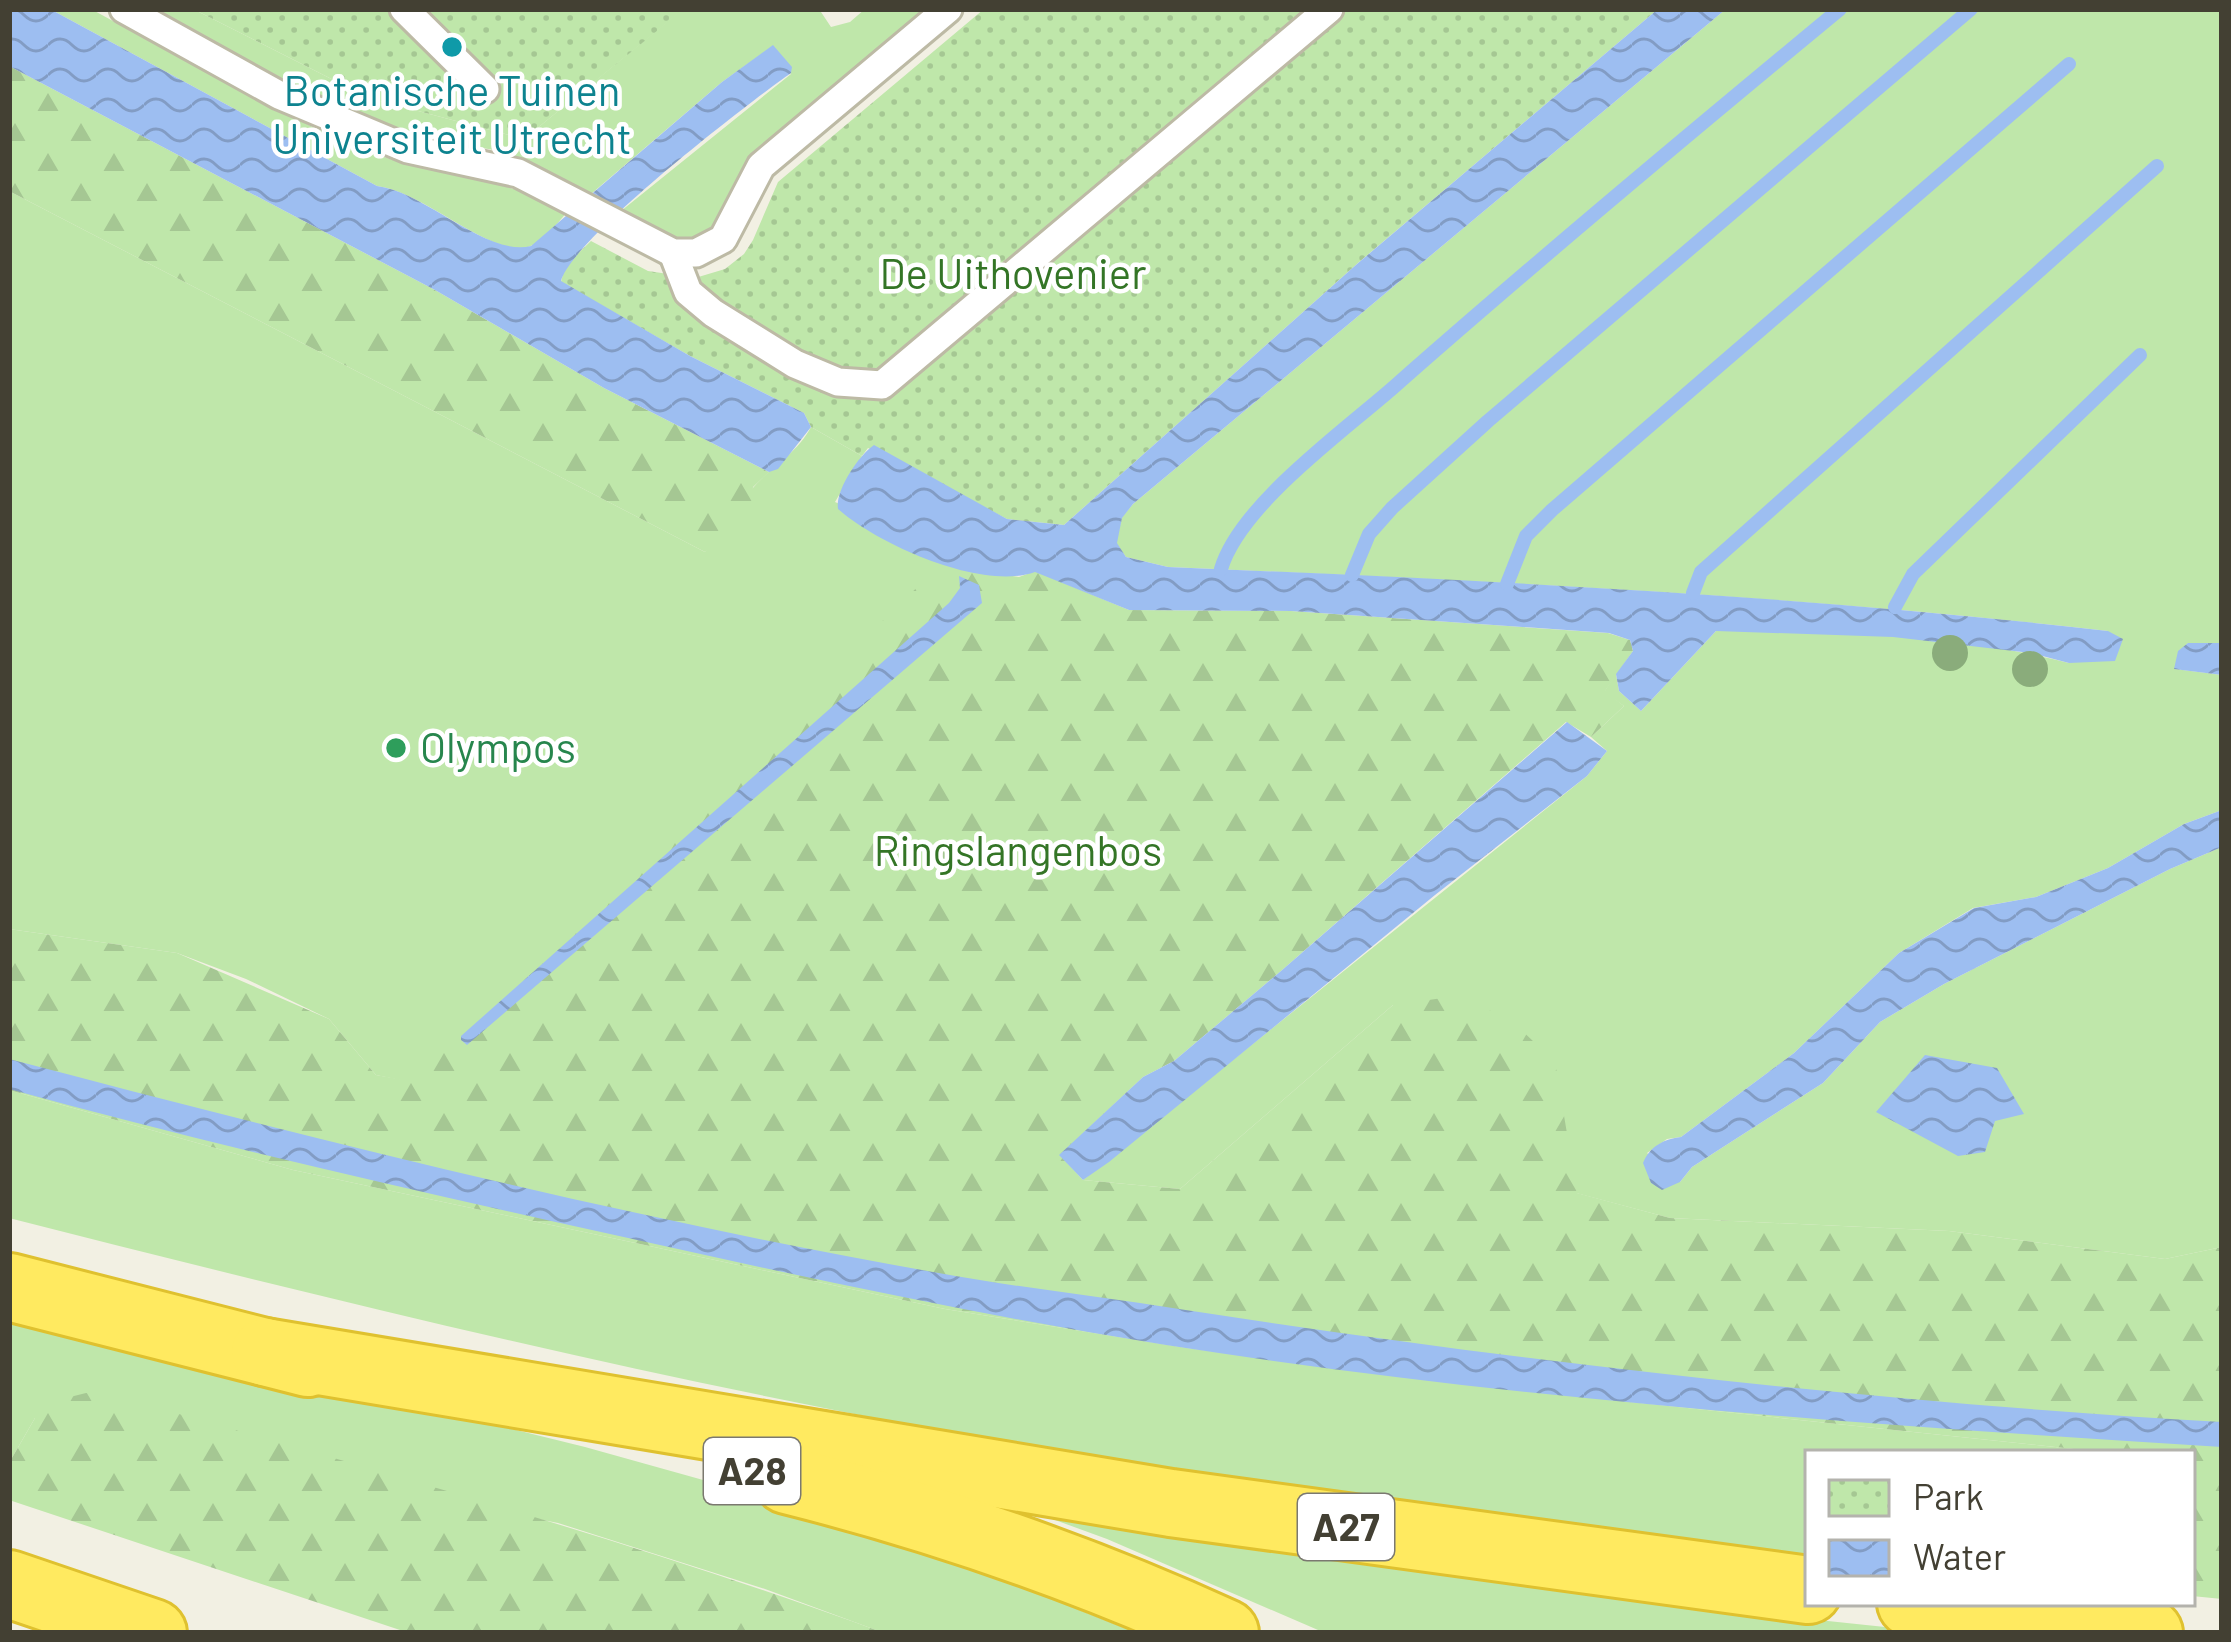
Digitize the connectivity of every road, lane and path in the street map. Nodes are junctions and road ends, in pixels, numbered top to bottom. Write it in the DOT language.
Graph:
graph roads {
  1 [pos="124,9"];
  2 [pos="404,9"];
  3 [pos="948,9"];
  4 [pos="1329,9"];
  5 [pos="485,89"];
  6 [pos="673,253"];
  7 [pos="9,1287"];
  8 [pos="265,1352"];
  9 [pos="9,1584"];
  10 [pos="1805,1590"];
  11 [pos="1935,1606"];
  12 [pos="153,1633"];
  13 [pos="1225,1633"];
  14 [pos="2149,1633"];
  1 -- 6 [label="lane"];
  2 -- 5 [label="lane"];
  3 -- 6 [label="lane"];
  4 -- 6 [label="lane"];
  7 -- 8 [label="highway, A28"];
  8 -- 10 [label="highway, A27"];
  8 -- 13 [label="highway, A28"];
  9 -- 12 [label="highway"];
  11 -- 14 [label="highway"];
}
